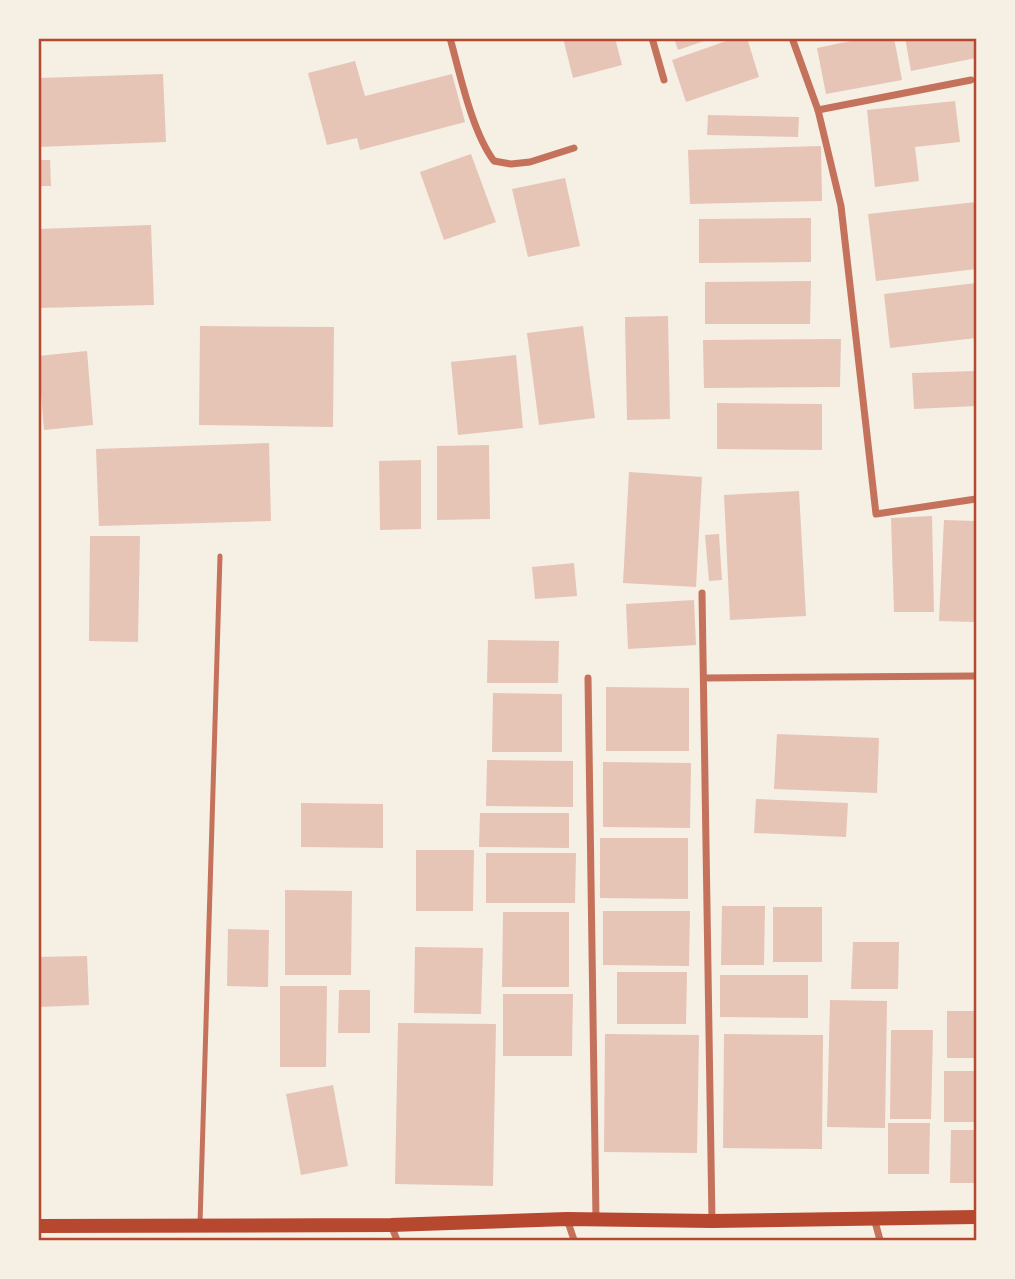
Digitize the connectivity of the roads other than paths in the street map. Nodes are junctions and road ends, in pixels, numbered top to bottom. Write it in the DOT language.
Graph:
graph roads {
  1 [pos="450,38"];
  2 [pos="652,38"];
  3 [pos="792,38"];
  4 [pos="664,80"];
  5 [pos="971,80"];
  6 [pos="818,110"];
  7 [pos="574,148"];
  8 [pos="976,499"];
  9 [pos="220,556"];
  10 [pos="702,593"];
  11 [pos="976,676"];
  12 [pos="588,678"];
  13 [pos="704,678"];
  14 [pos="874,1217"];
  15 [pos="976,1217"];
  16 [pos="567,1219"];
  17 [pos="596,1219"];
  18 [pos="712,1221"];
  19 [pos="200,1225"];
  20 [pos="391,1225"];
  21 [pos="38,1226"];
  22 [pos="397,1241"];
  23 [pos="574,1241"];
  24 [pos="880,1241"];
  1 -- 7 [label="street"];
  2 -- 4 [label="street"];
  3 -- 6 [label="street"];
  5 -- 6 [label="street"];
  6 -- 8 [label="street"];
  9 -- 19 [label="lane"];
  10 -- 13 [label="street"];
  11 -- 13 [label="street"];
  12 -- 17 [label="street"];
  13 -- 18 [label="street"];
  14 -- 15 [label="main road"];
  14 -- 18 [label="main road"];
  14 -- 24 [label="street"];
  16 -- 17 [label="main road"];
  16 -- 20 [label="main road"];
  16 -- 23 [label="street"];
  17 -- 18 [label="main road"];
  19 -- 20 [label="main road"];
  19 -- 21 [label="main road"];
  20 -- 22 [label="street"];
}
